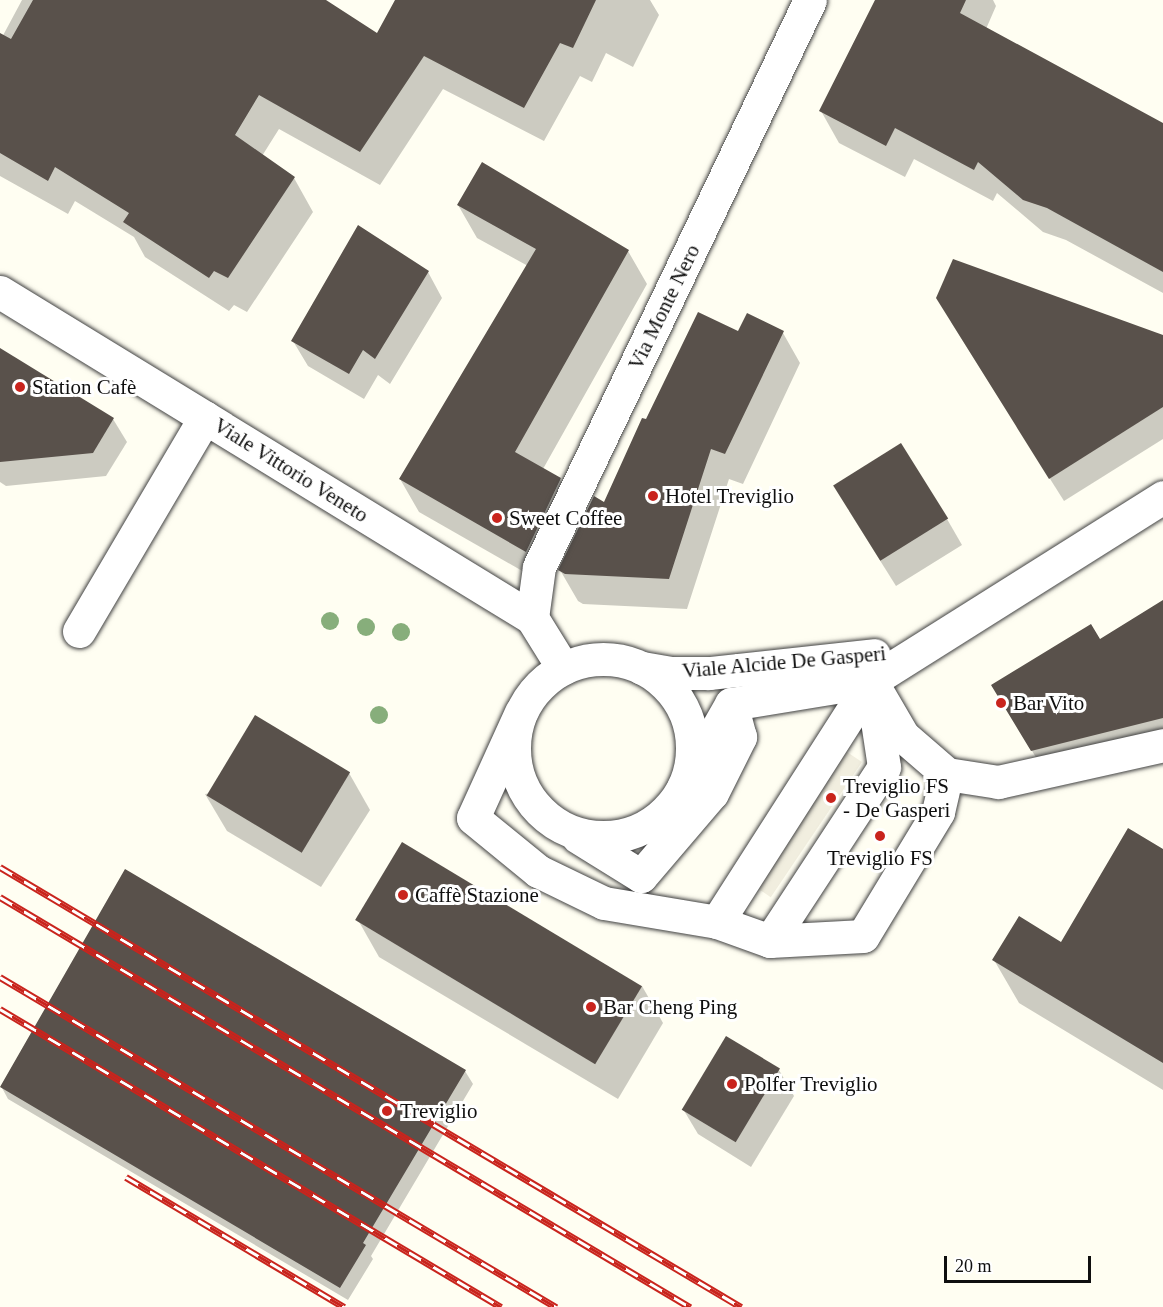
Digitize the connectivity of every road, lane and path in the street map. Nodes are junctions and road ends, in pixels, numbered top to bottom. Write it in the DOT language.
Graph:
graph roads {
  1 [pos="810,0"];
  2 [pos="0,292"];
  3 [pos="205,417"];
  4 [pos="1163,497"];
  5 [pos="532,618"];
  6 [pos="79,631"];
  7 [pos="563,668"];
  8 [pos="642,668"];
  9 [pos="862,670"];
  10 [pos="731,704"];
  11 [pos="521,712"];
  12 [pos="1163,745"];
  13 [pos="947,774"];
  14 [pos="682,790"];
  15 [pos="563,828"];
  16 [pos="717,922"];
  17 [pos="770,940"];
  1 -- 5 [label="street, Via Monte Nero"];
  2 -- 3 [label="street, Viale Vittorio Veneto"];
  3 -- 5 [label="street, Viale Vittorio Veneto"];
  3 -- 6 [label="street"];
  4 -- 9 [label="street, Viale Alcide De Gasperi"];
  5 -- 7 [label="street, Viale Vittorio Veneto"];
  7 -- 8 [label="street"];
  7 -- 11 [label="street"];
  8 -- 9 [label="street, Viale Alcide De Gasperi"];
  8 -- 14 [label="street"];
  9 -- 10 [label="street, Viale Alcide De Gasperi"];
  9 -- 13 [label="street"];
  9 -- 16 [label="street"];
  9 -- 17 [label="street"];
  10 -- 14 [label="street, Viale Alcide De Gasperi"];
  10 -- 15 [label="street"];
  11 -- 15 [label="street"];
  11 -- 16 [label="street"];
  12 -- 13 [label="street"];
  13 -- 17 [label="street"];
  14 -- 15 [label="street"];
  16 -- 17 [label="street"];
}
